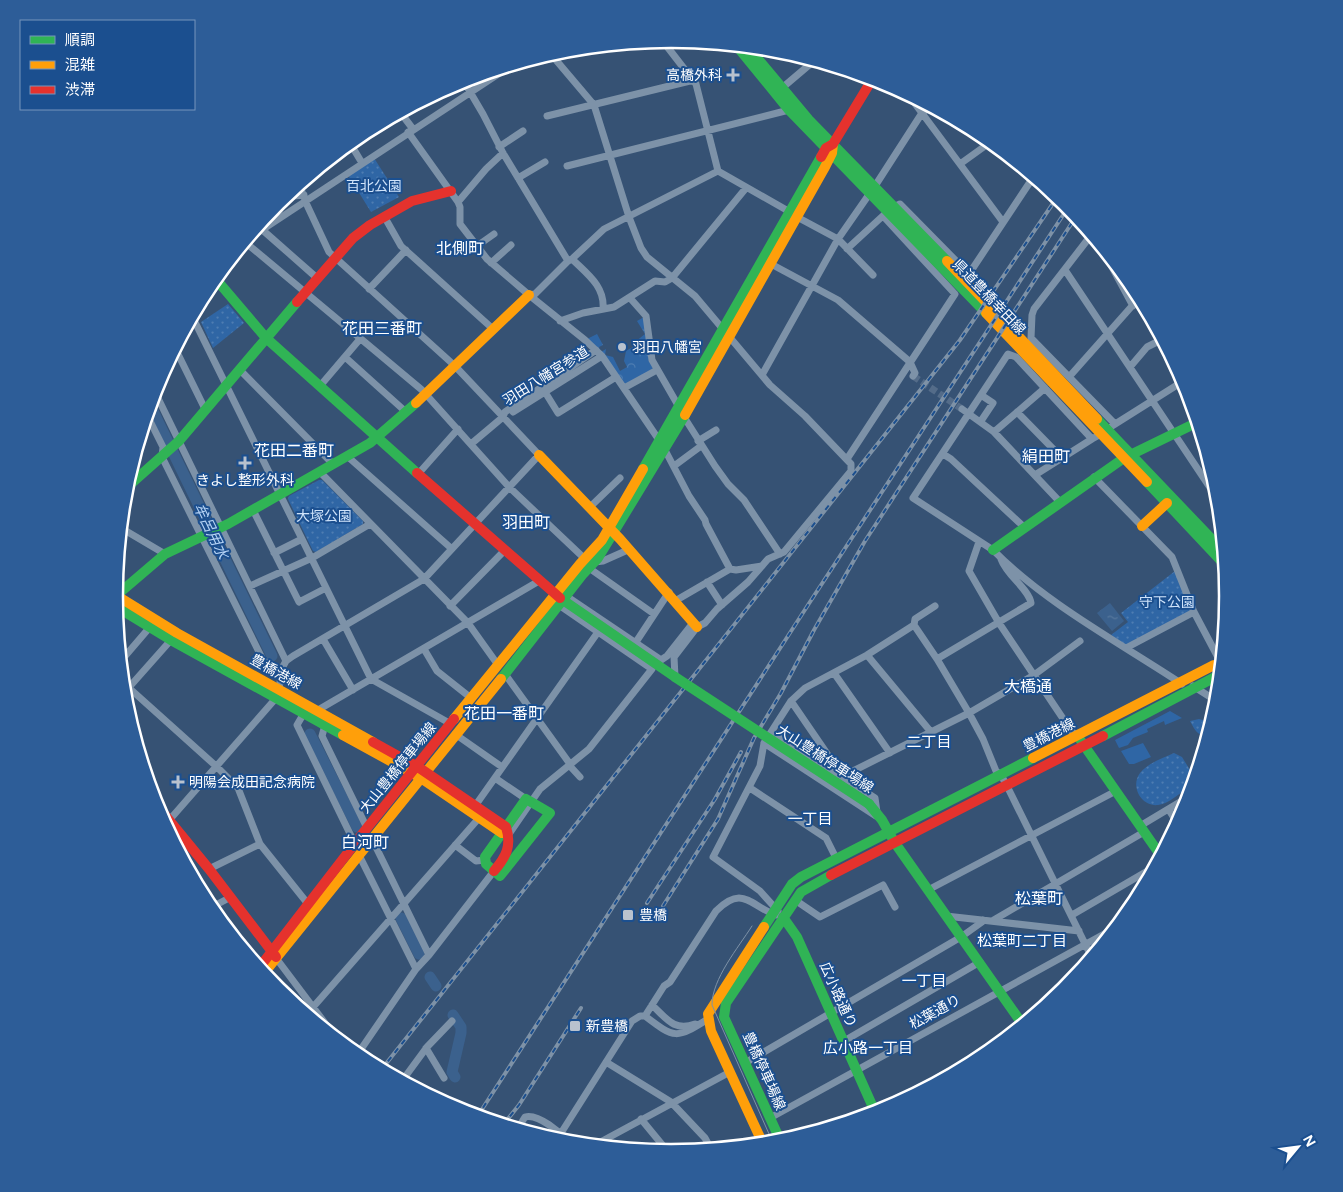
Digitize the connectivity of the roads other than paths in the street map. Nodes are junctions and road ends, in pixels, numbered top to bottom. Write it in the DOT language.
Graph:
graph roads {
  1 [pos="668,48"];
  2 [pos="742,52"];
  3 [pos="752,54"];
  4 [pos="556,60"];
  5 [pos="809,65"];
  6 [pos="492,78"];
  7 [pos="694,80"];
  8 [pos="869,85"];
  9 [pos="468,87"];
  10 [pos="782,88"];
  11 [pos="471,92"];
  12 [pos="594,104"];
  13 [pos="916,105"];
  14 [pos="789,110"];
  15 [pos="926,110"];
  16 [pos="922,113"];
  17 [pos="547,116"];
  18 [pos="403,118"];
  19 [pos="411,131"];
  20 [pos="523,131"];
  21 [pos="708,131"];
  22 [pos="985,146"];
  23 [pos="831,148"];
  24 [pos="354,149"];
  25 [pos="501,150"];
  26 [pos="609,155"];
  27 [pos="545,162"];
  28 [pos="362,163"];
  29 [pos="960,164"];
  30 [pos="567,166"];
  31 [pos="718,171"];
  32 [pos="518,178"];
  33 [pos="1030,182"];
  34 [pos="746,188"];
  35 [pos="873,190"];
  36 [pos="302,191"];
  37 [pos="451,191"];
  38 [pos="295,198"];
  39 [pos="305,198"];
  40 [pos="458,202"];
  41 [pos="888,211"];
  42 [pos="793,214"];
  43 [pos="384,216"];
  44 [pos="629,217"];
  45 [pos="274,218"];
  46 [pos="1003,222"];
  47 [pos="262,231"];
  48 [pos="494,234"];
  49 [pos="838,239"];
  50 [pos="1088,239"];
  51 [pos="511,245"];
  52 [pos="249,246"];
  53 [pos="477,246"];
  54 [pos="848,249"];
  55 [pos="406,250"];
  56 [pos="335,258"];
  57 [pos="570,260"];
  58 [pos="491,262"];
  59 [pos="772,264"];
  60 [pos="1065,270"];
  61 [pos="1116,274"];
  62 [pos="873,275"];
  63 [pos="317,278"];
  64 [pos="672,278"];
  65 [pos="220,284"];
  66 [pos="812,286"];
  67 [pos="369,289"];
  68 [pos="305,293"];
  69 [pos="529,295"];
  70 [pos="630,298"];
  71 [pos="1135,303"];
  72 [pos="1133,306"];
  73 [pos="603,310"];
  74 [pos="560,321"];
  75 [pos="195,323"];
  76 [pos="493,329"];
  77 [pos="725,332"];
  78 [pos="1108,333"];
  79 [pos="266,338"];
  80 [pos="360,338"];
  81 [pos="1157,342"];
  82 [pos="596,350"];
  83 [pos="179,356"];
  84 [pos="602,356"];
  85 [pos="345,357"];
  86 [pos="910,362"];
  87 [pos="455,366"];
  88 [pos="1130,367"];
  89 [pos="240,370"];
  90 [pos="658,370"];
  91 [pos="762,375"];
  92 [pos="913,376"];
  93 [pos="616,377"];
  94 [pos="1069,377"];
  95 [pos="1177,385"];
  96 [pos="226,386"];
  97 [pos="320,386"];
  98 [pos="624,388"];
  99 [pos="1045,388"];
  100 [pos="545,392"];
  101 [pos="425,393"];
  102 [pos="981,395"];
  103 [pos="1151,400"];
  104 [pos="158,404"];
  105 [pos="679,407"];
  106 [pos="962,409"];
  107 [pos="205,410"];
  108 [pos="406,412"];
  109 [pos="1017,412"];
  110 [pos="969,414"];
  111 [pos="503,417"];
  112 [pos="684,417"];
  113 [pos="981,421"];
  114 [pos="151,423"];
  115 [pos="1192,425"];
  116 [pos="458,430"];
  117 [pos="716,430"];
  118 [pos="994,432"];
  119 [pos="1104,432"];
  120 [pos="1174,433"];
  121 [pos="378,437"];
  122 [pos="659,440"];
  123 [pos="699,443"];
  124 [pos="471,444"];
  125 [pos="171,449"];
  126 [pos="665,450"];
  127 [pos="943,454"];
  128 [pos="539,455"];
  129 [pos="347,456"];
  130 [pos="1128,456"];
  131 [pos="1062,458"];
  132 [pos="847,459"];
  133 [pos="333,464"];
  134 [pos="674,466"];
  135 [pos="320,472"];
  136 [pos="419,473"];
  137 [pos="1035,475"];
  138 [pos="620,478"];
  139 [pos="1094,478"];
  140 [pos="136,479"];
  141 [pos="1208,484"];
  142 [pos="509,487"];
  143 [pos="281,495"];
  144 [pos="1060,502"];
  145 [pos="1167,503"];
  146 [pos="590,507"];
  147 [pos="253,510"];
  148 [pos="370,524"];
  149 [pos="476,524"];
  150 [pos="1142,526"];
  151 [pos="1024,528"];
  152 [pos="612,530"];
  153 [pos="127,532"];
  154 [pos="212,532"];
  155 [pos="302,539"];
  156 [pos="979,542"];
  157 [pos="1217,545"];
  158 [pos="452,549"];
  159 [pos="630,549"];
  160 [pos="505,550"];
  161 [pos="993,550"];
  162 [pos="274,553"];
  163 [pos="165,554"];
  164 [pos="780,554"];
  165 [pos="312,558"];
  166 [pos="1219,558"];
  167 [pos="1001,559"];
  168 [pos="590,563"];
  169 [pos="762,566"];
  170 [pos="730,569"];
  171 [pos="283,571"];
  172 [pos="424,579"];
  173 [pos="539,581"];
  174 [pos="707,582"];
  175 [pos="250,586"];
  176 [pos="326,588"];
  177 [pos="123,591"];
  178 [pos="668,592"];
  179 [pos="560,599"];
  180 [pos="676,601"];
  181 [pos="123,602"];
  182 [pos="123,605"];
  183 [pos="722,605"];
  184 [pos="450,606"];
  185 [pos="935,606"];
  186 [pos="1194,612"];
  187 [pos="654,614"];
  188 [pos="999,623"];
  189 [pos="468,624"];
  190 [pos="695,625"];
  191 [pos="914,625"];
  192 [pos="344,626"];
  193 [pos="150,627"];
  194 [pos="598,632"];
  195 [pos="323,639"];
  196 [pos="171,640"];
  197 [pos="636,642"];
  198 [pos="1080,642"];
  199 [pos="1126,648"];
  200 [pos="424,649"];
  201 [pos="127,655"];
  202 [pos="867,655"];
  203 [pos="1216,656"];
  204 [pos="938,659"];
  205 [pos="286,661"];
  206 [pos="498,665"];
  207 [pos="1215,666"];
  208 [pos="281,670"];
  209 [pos="505,674"];
  210 [pos="834,674"];
  211 [pos="1034,675"];
  212 [pos="675,677"];
  213 [pos="371,679"];
  214 [pos="131,685"];
  215 [pos="1188,685"];
  216 [pos="353,690"];
  217 [pos="278,693"];
  218 [pos="133,696"];
  219 [pos="1210,697"];
  220 [pos="471,698"];
  221 [pos="791,701"];
  222 [pos="318,710"];
  223 [pos="304,713"];
  224 [pos="969,713"];
  225 [pos="536,718"];
  226 [pos="451,724"];
  227 [pos="325,725"];
  228 [pos="772,732"];
  229 [pos="931,732"];
  230 [pos="455,734"];
  231 [pos="1081,741"];
  232 [pos="764,744"];
  233 [pos="890,753"];
  234 [pos="569,764"];
  235 [pos="218,767"];
  236 [pos="502,767"];
  237 [pos="419,773"];
  238 [pos="1001,775"];
  239 [pos="843,776"];
  240 [pos="580,777"];
  241 [pos="495,778"];
  242 [pos="1007,786"];
  243 [pos="750,788"];
  244 [pos="1116,791"];
  245 [pos="529,800"];
  246 [pos="1179,803"];
  247 [pos="475,806"];
  248 [pos="1169,810"];
  249 [pos="880,816"];
  250 [pos="1173,817"];
  251 [pos="479,818"];
  252 [pos="171,819"];
  253 [pos="1142,829"];
  254 [pos="889,832"];
  255 [pos="178,834"];
  256 [pos="505,835"];
  257 [pos="368,836"];
  258 [pos="1032,836"];
  259 [pos="355,843"];
  260 [pos="895,843"];
  261 [pos="260,844"];
  262 [pos="455,845"];
  263 [pos="1157,850"];
  264 [pos="360,854"];
  265 [pos="836,858"];
  266 [pos="485,860"];
  267 [pos="209,869"];
  268 [pos="494,871"];
  269 [pos="1146,872"];
  270 [pos="1056,883"];
  271 [pos="928,890"];
  272 [pos="231,897"];
  273 [pos="795,900"];
  274 [pos="217,904"];
  275 [pos="308,904"];
  276 [pos="404,904"];
  277 [pos="895,907"];
  278 [pos="774,911"];
  279 [pos="1072,915"];
  280 [pos="946,916"];
  281 [pos="391,918"];
  282 [pos="783,918"];
  283 [pos="983,920"];
  284 [pos="992,921"];
  285 [pos="1080,931"];
  286 [pos="1103,935"];
  287 [pos="961,937"];
  288 [pos="1086,944"];
  289 [pos="1089,952"];
  290 [pos="274,955"];
  291 [pos="429,955"];
  292 [pos="980,962"];
  293 [pos="264,963"];
  294 [pos="268,967"];
  295 [pos="416,969"];
  296 [pos="1000,991"];
  297 [pos="652,1005"];
  298 [pos="313,1008"];
  299 [pos="724,1010"];
  300 [pos="831,1013"];
  301 [pos="318,1015"];
  302 [pos="645,1016"];
  303 [pos="708,1019"];
  304 [pos="1019,1019"];
  305 [pos="452,1021"];
  306 [pos="844,1041"];
  307 [pos="362,1048"];
  308 [pos="426,1048"];
  309 [pos="606,1062"];
  310 [pos="745,1063"];
  311 [pos="856,1071"];
  312 [pos="730,1072"];
  313 [pos="406,1076"];
  314 [pos="444,1078"];
  315 [pos="671,1102"];
  316 [pos="872,1106"];
  317 [pos="770,1118"];
  318 [pos="641,1119"];
  319 [pos="521,1123"];
  320 [pos="561,1133"];
  321 [pos="777,1134"];
  322 [pos="760,1137"];
  323 [pos="603,1140"];
  324 [pos="708,1143"];
  325 [pos="661,1144"];
  1 -- 7 [label="street"];
  2 -- 14 [label="main road, 県道豊橋幸田線"];
  3 -- 10 [label="main road, 県道豊橋幸田線"];
  4 -- 12 [label="street"];
  5 -- 10 [label="street"];
  6 -- 11 [label="street"];
  7 -- 12 [label="street"];
  7 -- 21 [label="street"];
  8 -- 23 [label="main road"];
  9 -- 11 [label="street"];
  10 -- 23 [label="main road, 県道豊橋幸田線"];
  11 -- 19 [label="street"];
  11 -- 25 [label="street"];
  12 -- 17 [label="street"];
  12 -- 26 [label="street"];
  13 -- 16 [label="street"];
  14 -- 21 [label="street"];
  14 -- 23 [label="main road, 県道豊橋幸田線"];
  15 -- 16 [label="street"];
  16 -- 29 [label="street"];
  16 -- 35 [label="street"];
  18 -- 19 [label="street"];
  19 -- 28 [label="street"];
  19 -- 37 [label="street"];
  20 -- 25 [label="street"];
  21 -- 26 [label="street"];
  21 -- 31 [label="street"];
  22 -- 29 [label="street"];
  23 -- 35 [label="main road, 県道豊橋幸田線"];
  23 -- 42 [label="main road"];
  24 -- 28 [label="street"];
  25 -- 32 [label="street"];
  25 -- 40 [label="street"];
  26 -- 30 [label="street"];
  26 -- 44 [label="street"];
  27 -- 32 [label="street"];
  28 -- 39 [label="street"];
  29 -- 46 [label="street"];
  31 -- 34 [label="street"];
  31 -- 44 [label="street"];
  32 -- 57 [label="street"];
  33 -- 46 [label="street"];
  34 -- 42 [label="street"];
  34 -- 64 [label="street"];
  35 -- 41 [label="main road, 県道豊橋幸田線"];
  35 -- 49 [label="street"];
  36 -- 39 [label="street"];
  37 -- 40 [label="street"];
  37 -- 43 [label="main road"];
  38 -- 39 [label="street"];
  39 -- 45 [label="street"];
  39 -- 56 [label="street"];
  40 -- 53 [label="street"];
  41 -- 46 [label="street"];
  41 -- 54 [label="street"];
  41 -- 86 [label="street"];
  41 -- 119 [label="main road, 県道豊橋幸田線"];
  42 -- 49 [label="street"];
  42 -- 59 [label="main road"];
  42 -- 77 [label="main road"];
  43 -- 55 [label="street"];
  43 -- 56 [label="main road"];
  44 -- 57 [label="street"];
  44 -- 64 [label="street"];
  47 -- 63 [label="street"];
  48 -- 53 [label="street"];
  49 -- 54 [label="street"];
  49 -- 66 [label="street"];
  50 -- 60 [label="street"];
  51 -- 58 [label="street"];
  52 -- 68 [label="street"];
  53 -- 58 [label="street"];
  54 -- 62 [label="street"];
  55 -- 67 [label="street"];
  55 -- 76 [label="street"];
  56 -- 63 [label="main road"];
  56 -- 67 [label="street"];
  57 -- 69 [label="street"];
  57 -- 73 [label="street"];
  58 -- 69 [label="street"];
  59 -- 66 [label="street"];
  59 -- 77 [label="main road"];
  60 -- 78 [label="street"];
  60 -- 94 [label="street"];
  61 -- 72 [label="street"];
  63 -- 68 [label="main road"];
  64 -- 70 [label="street"];
  64 -- 77 [label="street"];
  65 -- 79 [label="main road"];
  66 -- 86 [label="street"];
  66 -- 91 [label="street"];
  67 -- 87 [label="street"];
  68 -- 79 [label="main road"];
  68 -- 80 [label="street"];
  69 -- 74 [label="street"];
  69 -- 76 [label="main road"];
  70 -- 73 [label="street"];
  70 -- 90 [label="street"];
  71 -- 72 [label="street"];
  72 -- 78 [label="street"];
  73 -- 74 [label="street"];
  74 -- 82 [label="street"];
  75 -- 96 [label="street"];
  76 -- 87 [label="main road"];
  77 -- 91 [label="street"];
  77 -- 105 [label="main road"];
  77 -- 112 [label="main road"];
  78 -- 88 [label="street"];
  78 -- 94 [label="street"];
  79 -- 89 [label="main road"];
  79 -- 97 [label="main road"];
  80 -- 85 [label="street"];
  80 -- 101 [label="street"];
  81 -- 88 [label="street"];
  82 -- 84 [label="street"];
  82 -- 111 [label="street"];
  83 -- 107 [label="street"];
  84 -- 93 [label="street"];
  84 -- 100 [label="street, 羽田八幡宮参道"];
  85 -- 97 [label="street"];
  85 -- 108 [label="street"];
  86 -- 92 [label="street"];
  86 -- 132 [label="street"];
  87 -- 101 [label="main road"];
  87 -- 111 [label="street"];
  88 -- 103 [label="street"];
  89 -- 96 [label="main road"];
  89 -- 133 [label="street"];
  90 -- 98 [label="street"];
  90 -- 105 [label="street"];
  91 -- 132 [label="street"];
  93 -- 98 [label="street"];
  93 -- 100 [label="street"];
  94 -- 119 [label="street"];
  95 -- 103 [label="street"];
  96 -- 107 [label="main road"];
  96 -- 143 [label="street"];
  97 -- 121 [label="main road"];
  98 -- 122 [label="street"];
  99 -- 102 [label="street"];
  99 -- 109 [label="street"];
  99 -- 119 [label="street"];
  100 -- 111 [label="street, 羽田八幡宮参道"];
  101 -- 108 [label="main road"];
  101 -- 116 [label="street"];
  102 -- 110 [label="street"];
  102 -- 113 [label="street"];
  103 -- 119 [label="street"];
  103 -- 120 [label="street"];
  104 -- 125 [label="street"];
  105 -- 122 [label="main road"];
  106 -- 110 [label="street"];
  107 -- 125 [label="main road"];
  108 -- 121 [label="main road"];
  109 -- 118 [label="street"];
  109 -- 131 [label="street"];
  110 -- 113 [label="street"];
  110 -- 127 [label="street"];
  111 -- 124 [label="street"];
  111 -- 128 [label="street"];
  112 -- 123 [label="street"];
  112 -- 126 [label="main road"];
  113 -- 118 [label="street"];
  114 -- 125 [label="street"];
  115 -- 120 [label="main road"];
  116 -- 124 [label="street"];
  116 -- 136 [label="street"];
  117 -- 123 [label="street"];
  118 -- 137 [label="street"];
  119 -- 130 [label="main road, 県道豊橋幸田線"];
  119 -- 131 [label="street"];
  120 -- 130 [label="main road"];
  120 -- 141 [label="street"];
  121 -- 129 [label="main road"];
  121 -- 136 [label="main road"];
  122 -- 152 [label="main road"];
  123 -- 134 [label="street"];
  123 -- 164 [label="street"];
  124 -- 142 [label="street"];
  125 -- 140 [label="main road"];
  125 -- 154 [label="street"];
  125 -- 154 [label="street"];
  126 -- 134 [label="street"];
  126 -- 152 [label="main road"];
  127 -- 151 [label="street"];
  127 -- 156 [label="street"];
  128 -- 142 [label="street"];
  128 -- 146 [label="main road"];
  129 -- 133 [label="main road"];
  129 -- 158 [label="street"];
  130 -- 139 [label="main road"];
  130 -- 145 [label="main road, 県道豊橋幸田線"];
  130 -- 157 [label="main road, 県道豊橋幸田線"];
  131 -- 137 [label="street"];
  132 -- 164 [label="street"];
  133 -- 135 [label="main road"];
  134 -- 170 [label="street"];
  135 -- 143 [label="main road"];
  135 -- 148 [label="street"];
  136 -- 149 [label="main road"];
  137 -- 144 [label="street"];
  138 -- 146 [label="street"];
  139 -- 144 [label="main road"];
  139 -- 150 [label="street"];
  142 -- 149 [label="street"];
  142 -- 168 [label="street"];
  143 -- 147 [label="main road"];
  143 -- 155 [label="street"];
  144 -- 151 [label="main road"];
  145 -- 150 [label="main road"];
  145 -- 166 [label="main road, 県道豊橋幸田線"];
  146 -- 152 [label="main road"];
  147 -- 154 [label="main road"];
  147 -- 162 [label="street"];
  148 -- 165 [label="street"];
  148 -- 172 [label="street"];
  149 -- 158 [label="street"];
  149 -- 160 [label="main road"];
  150 -- 186 [label="street"];
  151 -- 161 [label="main road"];
  152 -- 159 [label="main road"];
  152 -- 168 [label="main road"];
  153 -- 163 [label="street"];
  154 -- 163 [label="main road"];
  154 -- 175 [label="street"];
  154 -- 208 [label="street"];
  155 -- 162 [label="street"];
  155 -- 165 [label="street"];
  156 -- 161 [label="street"];
  156 -- 188 [label="street"];
  158 -- 172 [label="street"];
  159 -- 168 [label="street"];
  159 -- 178 [label="main road"];
  160 -- 173 [label="main road"];
  160 -- 184 [label="street"];
  161 -- 167 [label="street"];
  162 -- 171 [label="street"];
  163 -- 177 [label="main road"];
  164 -- 169 [label="street"];
  165 -- 171 [label="street"];
  165 -- 176 [label="street"];
  167 -- 188 [label="street"];
  167 -- 199 [label="street"];
  168 -- 179 [label="main road"];
  168 -- 187 [label="street"];
  169 -- 170 [label="street"];
  169 -- 183 [label="street"];
  170 -- 174 [label="street"];
  171 -- 175 [label="street"];
  171 -- 176 [label="street"];
  172 -- 184 [label="street"];
  172 -- 192 [label="street"];
  173 -- 179 [label="main road"];
  173 -- 189 [label="street"];
  174 -- 180 [label="street"];
  174 -- 183 [label="street"];
  175 -- 205 [label="street"];
  176 -- 192 [label="street"];
  178 -- 180 [label="main road"];
  178 -- 187 [label="street"];
  179 -- 194 [label="street"];
  179 -- 197 [label="street"];
  179 -- 206 [label="main road, 大山豊橋停車場線"];
  179 -- 209 [label="main road, 大山豊橋停車場線"];
  179 -- 212 [label="main road, 大山豊橋停車場線"];
  180 -- 190 [label="main road"];
  181 -- 217 [label="main road, 豊橋港線"];
  182 -- 193 [label="main road, 豊橋港線"];
  183 -- 190 [label="street"];
  184 -- 189 [label="street"];
  185 -- 191 [label="street"];
  186 -- 199 [label="street"];
  186 -- 203 [label="street"];
  187 -- 197 [label="street"];
  188 -- 204 [label="street"];
  188 -- 211 [label="street"];
  189 -- 200 [label="street"];
  189 -- 206 [label="street"];
  190 -- 197 [label="street"];
  190 -- 212 [label="street"];
  191 -- 202 [label="street"];
  191 -- 204 [label="street"];
  192 -- 195 [label="street"];
  192 -- 213 [label="street"];
  193 -- 196 [label="main road, 豊橋港線"];
  193 -- 201 [label="street"];
  194 -- 225 [label="street"];
  194 -- 234 [label="street"];
  195 -- 205 [label="street"];
  195 -- 216 [label="street"];
  196 -- 214 [label="street"];
  196 -- 217 [label="main road, 豊橋港線"];
  198 -- 211 [label="street"];
  199 -- 215 [label="street"];
  200 -- 213 [label="street"];
  200 -- 220 [label="street"];
  202 -- 210 [label="street"];
  202 -- 229 [label="street"];
  204 -- 224 [label="street"];
  205 -- 208 [label="street"];
  206 -- 220 [label="main road, 大山豊橋停車場線"];
  207 -- 215 [label="main road, 豊橋港線"];
  208 -- 217 [label="street"];
  209 -- 225 [label="street"];
  209 -- 230 [label="main road, 大山豊橋停車場線"];
  210 -- 221 [label="street"];
  210 -- 233 [label="street"];
  211 -- 224 [label="street"];
  211 -- 231 [label="street"];
  212 -- 249 [label="main road, 大山豊橋停車場線, bridge"];
  213 -- 216 [label="street"];
  213 -- 226 [label="street"];
  215 -- 219 [label="street"];
  215 -- 231 [label="main road, 豊橋港線"];
  216 -- 222 [label="street"];
  217 -- 222 [label="main road, 豊橋港線"];
  217 -- 223 [label="main road, 豊橋港線"];
  217 -- 235 [label="street"];
  218 -- 235 [label="street"];
  220 -- 226 [label="main road, 大山豊橋停車場線"];
  221 -- 228 [label="street"];
  221 -- 239 [label="street"];
  222 -- 237 [label="main road, 豊橋港線"];
  223 -- 227 [label="main road, 豊橋港線"];
  223 -- 259 [label="street"];
  224 -- 229 [label="street"];
  224 -- 238 [label="street"];
  225 -- 234 [label="street"];
  225 -- 236 [label="street"];
  226 -- 237 [label="main road, 大山豊橋停車場線"];
  227 -- 237 [label="main road, 豊橋港線"];
  227 -- 257 [label="street"];
  228 -- 232 [label="street"];
  228 -- 239 [label="street"];
  229 -- 233 [label="street"];
  230 -- 236 [label="street"];
  230 -- 237 [label="main road, 大山豊橋停車場線"];
  231 -- 238 [label="main road, 豊橋港線"];
  231 -- 242 [label="main road, 豊橋港線"];
  231 -- 244 [label="main road"];
  232 -- 243 [label="street"];
  232 -- 249 [label="street"];
  233 -- 239 [label="street"];
  234 -- 240 [label="street"];
  234 -- 245 [label="street"];
  235 -- 252 [label="street"];
  235 -- 261 [label="street"];
  236 -- 241 [label="street"];
  237 -- 247 [label="main road"];
  237 -- 251 [label="main road"];
  237 -- 257 [label="main road, 大山豊橋停車場線"];
  238 -- 242 [label="street"];
  238 -- 254 [label="main road, 豊橋港線"];
  239 -- 249 [label="street"];
  241 -- 245 [label="street"];
  241 -- 247 [label="street"];
  242 -- 258 [label="street"];
  242 -- 260 [label="main road, 豊橋港線"];
  243 -- 265 [label="street"];
  243 -- 278 [label="street"];
  244 -- 253 [label="main road"];
  244 -- 258 [label="street"];
  245 -- 256 [label="main road"];
  245 -- 268 [label="main road"];
  246 -- 248 [label="street"];
  247 -- 256 [label="main road"];
  248 -- 250 [label="street"];
  248 -- 253 [label="street"];
  249 -- 254 [label="main road, 大山豊橋停車場線"];
  251 -- 256 [label="main road"];
  251 -- 262 [label="street"];
  253 -- 263 [label="main road"];
  253 -- 270 [label="street"];
  254 -- 260 [label="main road, 大山豊橋停車場線"];
  254 -- 265 [label="main road"];
  255 -- 267 [label="main road"];
  256 -- 266 [label="main road"];
  256 -- 268 [label="main road"];
  257 -- 259 [label="main road, 大山豊橋停車場線"];
  257 -- 264 [label="main road, 大山豊橋停車場線"];
  257 -- 276 [label="street"];
  258 -- 270 [label="street"];
  258 -- 271 [label="street"];
  259 -- 275 [label="main road, 大山豊橋停車場線"];
  260 -- 271 [label="main road, 大山豊橋停車場線"];
  260 -- 273 [label="main road"];
  261 -- 267 [label="street"];
  261 -- 275 [label="street"];
  262 -- 266 [label="street"];
  262 -- 276 [label="street"];
  264 -- 281 [label="street"];
  264 -- 290 [label="main road, 大山豊橋停車場線"];
  265 -- 278 [label="main road"];
  266 -- 268 [label="main road"];
  267 -- 272 [label="main road"];
  268 -- 291 [label="street"];
  269 -- 279 [label="street"];
  270 -- 279 [label="street"];
  270 -- 284 [label="street"];
  271 -- 280 [label="main road, 大山豊橋停車場線"];
  272 -- 274 [label="street"];
  272 -- 290 [label="main road"];
  273 -- 277 [label="street"];
  273 -- 282 [label="main road"];
  275 -- 290 [label="main road, 大山豊橋停車場線"];
  276 -- 281 [label="street"];
  276 -- 291 [label="street"];
  278 -- 282 [label="street"];
  278 -- 297 [label="street"];
  278 -- 303 [label="main road"];
  279 -- 285 [label="street"];
  280 -- 283 [label="street"];
  280 -- 287 [label="main road, 大山豊橋停車場線"];
  281 -- 295 [label="street"];
  281 -- 298 [label="street"];
  282 -- 299 [label="main road"];
  282 -- 300 [label="main road, 広小路通り"];
  283 -- 284 [label="street"];
  283 -- 287 [label="street"];
  284 -- 285 [label="street"];
  285 -- 288 [label="street"];
  286 -- 288 [label="street, 松葉通り"];
  287 -- 292 [label="main road, 大山豊橋停車場線"];
  287 -- 300 [label="street"];
  288 -- 289 [label="street"];
  288 -- 296 [label="street, 松葉通り"];
  290 -- 293 [label="main road, 大山豊橋停車場線"];
  290 -- 294 [label="main road, 大山豊橋停車場線"];
  290 -- 298 [label="street"];
  291 -- 295 [label="street"];
  292 -- 296 [label="main road, 大山豊橋停車場線"];
  292 -- 306 [label="street"];
  295 -- 307 [label="street"];
  296 -- 304 [label="main road, 大山豊橋停車場線"];
  296 -- 311 [label="street, 松葉通り"];
  297 -- 302 [label="street"];
  297 -- 303 [label="street"];
  298 -- 301 [label="street"];
  299 -- 303 [label="main road"];
  299 -- 310 [label="main road, 豊橋停車場線"];
  300 -- 306 [label="main road, 広小路通り"];
  300 -- 310 [label="street"];
  302 -- 303 [label="street"];
  302 -- 309 [label="street"];
  303 -- 312 [label="main road"];
  305 -- 308 [label="street"];
  306 -- 311 [label="main road, 広小路通り"];
  308 -- 313 [label="street"];
  308 -- 314 [label="street"];
  309 -- 315 [label="street"];
  309 -- 320 [label="street"];
  310 -- 317 [label="main road, 豊橋停車場線"];
  311 -- 316 [label="main road, 広小路通り"];
  311 -- 317 [label="street, 松葉通り"];
  312 -- 315 [label="street"];
  312 -- 322 [label="main road"];
  315 -- 318 [label="street"];
  315 -- 324 [label="street"];
  317 -- 321 [label="main road, 豊橋停車場線"];
  318 -- 323 [label="street"];
  318 -- 325 [label="street"];
  319 -- 320 [label="street"];
}
